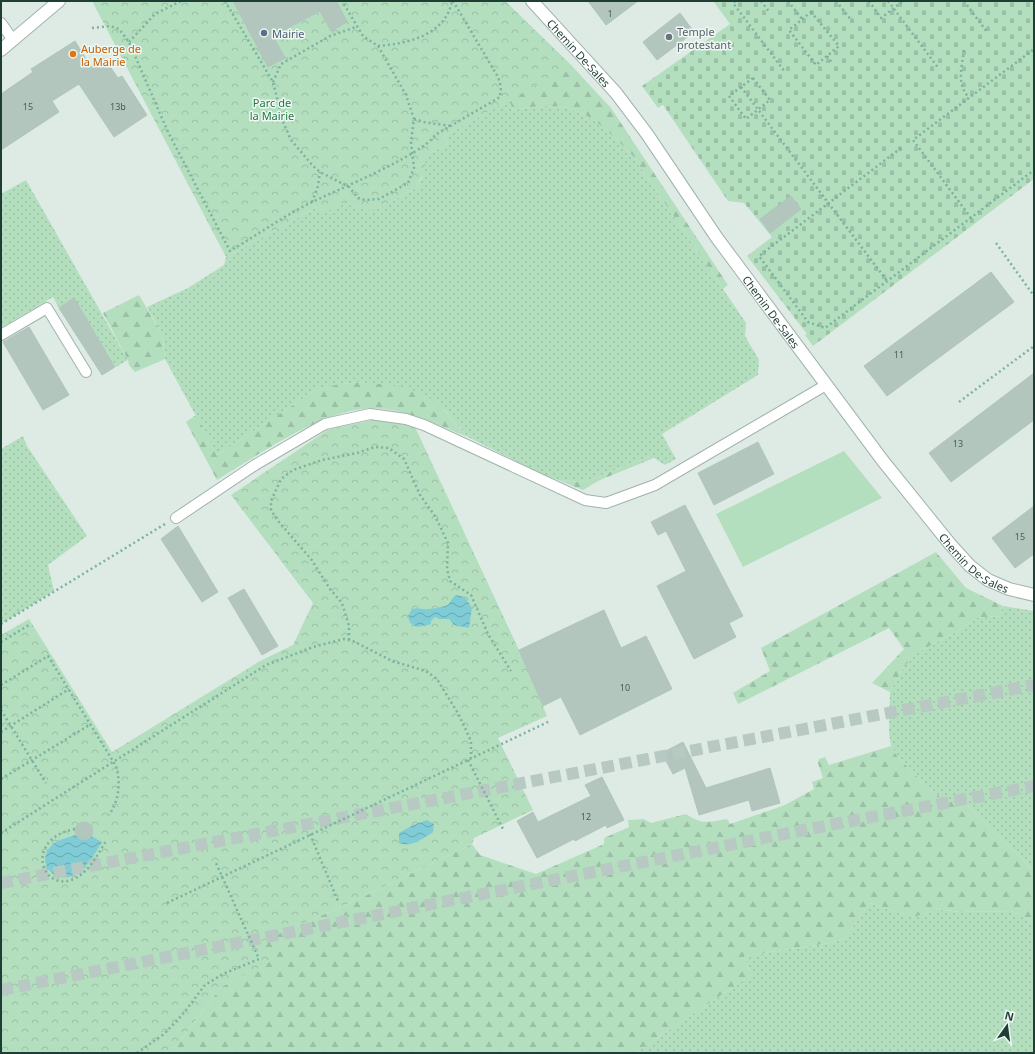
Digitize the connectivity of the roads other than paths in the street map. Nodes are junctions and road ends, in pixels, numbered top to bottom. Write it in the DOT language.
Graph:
graph roads {
  1 [pos="59,1"];
  2 [pos="532,1"];
  3 [pos="1,23"];
  4 [pos="13,40"];
  5 [pos="1,50"];
  6 [pos="1,336"];
  7 [pos="86,372"];
  8 [pos="826,385"];
  9 [pos="176,518"];
  10 [pos="1034,595"];
  1 -- 4 [label="street"];
  2 -- 8 [label="street, Chemin De-Sales"];
  3 -- 4 [label="lane"];
  4 -- 5 [label="street"];
  6 -- 7 [label="lane"];
  8 -- 9 [label="lane"];
  8 -- 10 [label="street, Chemin De-Sales"];
}
